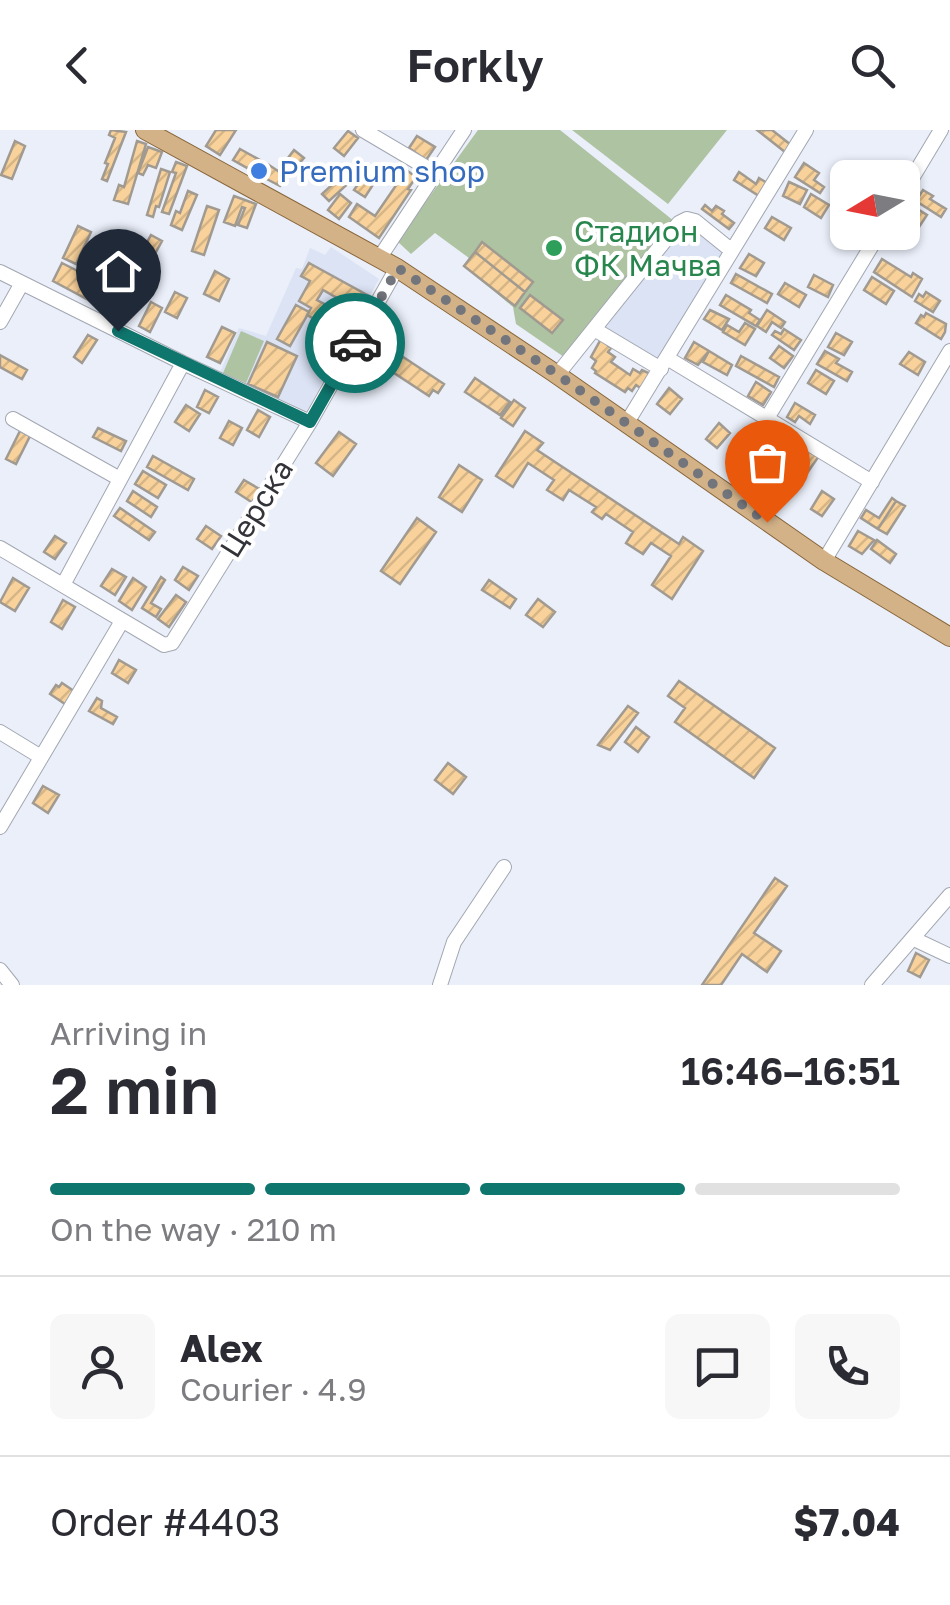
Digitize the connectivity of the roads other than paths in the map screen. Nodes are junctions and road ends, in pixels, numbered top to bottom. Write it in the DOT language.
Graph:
graph roads {
  1 [pos="145,130"];
  2 [pos="363,130"];
  3 [pos="464,130"];
  4 [pos="806,130"];
  5 [pos="942,130"];
  6 [pos="920,165"];
  7 [pos="434,172"];
  8 [pos="869,250"];
  9 [pos="732,252"];
  10 [pos="380,257"];
  11 [pos="398,268"];
  12 [pos="0,272"];
  13 [pos="22,283"];
  14 [pos="0,322"];
  15 [pos="594,329"];
  16 [pos="950,351"];
  17 [pos="182,363"];
  18 [pos="664,364"];
  19 [pos="558,375"];
  20 [pos="768,418"];
  21 [pos="12,419"];
  22 [pos="310,422"];
  23 [pos="626,424"];
  24 [pos="120,478"];
  25 [pos="872,482"];
  26 [pos="0,548"];
  27 [pos="824,562"];
  28 [pos="63,585"];
  29 [pos="122,622"];
  30 [pos="950,637"];
  31 [pos="0,732"];
  32 [pos="41,757"];
  33 [pos="2,820"];
  34 [pos="504,867"];
  35 [pos="950,896"];
  36 [pos="914,938"];
  37 [pos="950,956"];
  38 [pos="0,970"];
  39 [pos="12,985"];
  40 [pos="440,985"];
  41 [pos="872,985"];
  1 -- 10 [label="main road"];
  2 -- 7 [label="street"];
  3 -- 7 [label="street"];
  4 -- 9 [label="street"];
  5 -- 6 [label="street"];
  7 -- 10 [label="street"];
  8 -- 20 [label="street"];
  9 -- 15 [label="street"];
  9 -- 18 [label="street"];
  10 -- 11 [label="main road"];
  11 -- 19 [label="main road"];
  11 -- 22 [label="street, Церска"];
  12 -- 13 [label="street"];
  13 -- 14 [label="street"];
  13 -- 17 [label="street"];
  15 -- 18 [label="street"];
  15 -- 19 [label="street"];
  16 -- 25 [label="street"];
  17 -- 22 [label="street"];
  17 -- 24 [label="street"];
  18 -- 20 [label="street"];
  18 -- 23 [label="street"];
  19 -- 23 [label="main road"];
  20 -- 25 [label="street"];
  21 -- 24 [label="street"];
  22 -- 29 [label="street, Церска"];
  23 -- 27 [label="main road"];
  24 -- 28 [label="street"];
  25 -- 27 [label="street"];
  26 -- 28 [label="street"];
  27 -- 30 [label="main road"];
  28 -- 29 [label="street"];
  29 -- 32 [label="street"];
  31 -- 32 [label="street"];
  32 -- 33 [label="street"];
  34 -- 40 [label="street"];
  35 -- 36 [label="street"];
  36 -- 37 [label="street"];
  36 -- 41 [label="street"];
  38 -- 39 [label="street"];
}
